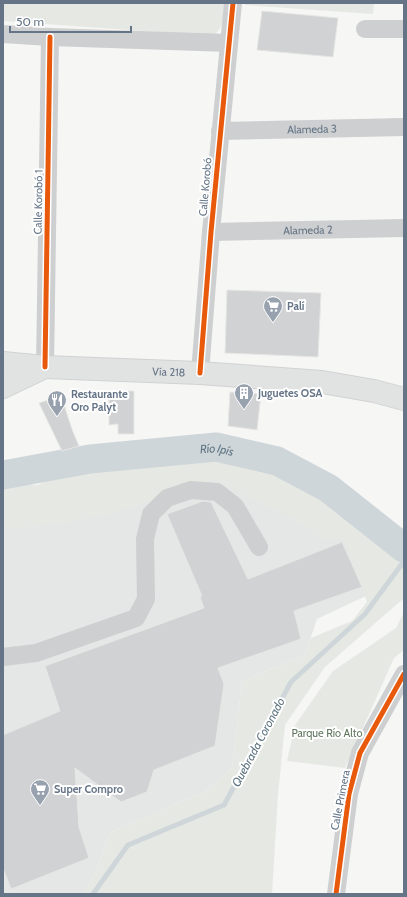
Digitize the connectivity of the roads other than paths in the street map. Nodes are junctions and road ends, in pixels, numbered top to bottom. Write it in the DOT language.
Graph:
graph roads {
  1 [pos="233,3"];
  2 [pos="365,29"];
  3 [pos="404,29"];
  4 [pos="3,34"];
  5 [pos="50,37"];
  6 [pos="229,43"];
  7 [pos="404,127"];
  8 [pos="220,130"];
  9 [pos="404,228"];
  10 [pos="211,232"];
  11 [pos="3,363"];
  12 [pos="45,367"];
  13 [pos="200,373"];
  14 [pos="3,387"];
  15 [pos="404,399"];
  16 [pos="259,547"];
  17 [pos="3,657"];
  18 [pos="404,674"];
  19 [pos="336,894"];
  1 -- 6 [label="street, Calle Korobó"];
  2 -- 3 [label="street"];
  4 -- 5 [label="street"];
  5 -- 6 [label="street"];
  5 -- 12 [label="street, Calle Korobó 1"];
  6 -- 8 [label="street, Calle Korobó"];
  7 -- 8 [label="street, Alameda 3"];
  8 -- 10 [label="street, Calle Korobó"];
  9 -- 10 [label="street, Alameda 2"];
  10 -- 13 [label="street, Calle Korobó"];
  11 -- 12 [label="main road, Vía 218"];
  12 -- 13 [label="main road, Vía 218"];
  12 -- 14 [label="main road"];
  13 -- 15 [label="main road, Vía 218"];
  16 -- 17 [label="street"];
  18 -- 19 [label="street, Calle Primera"];
}
